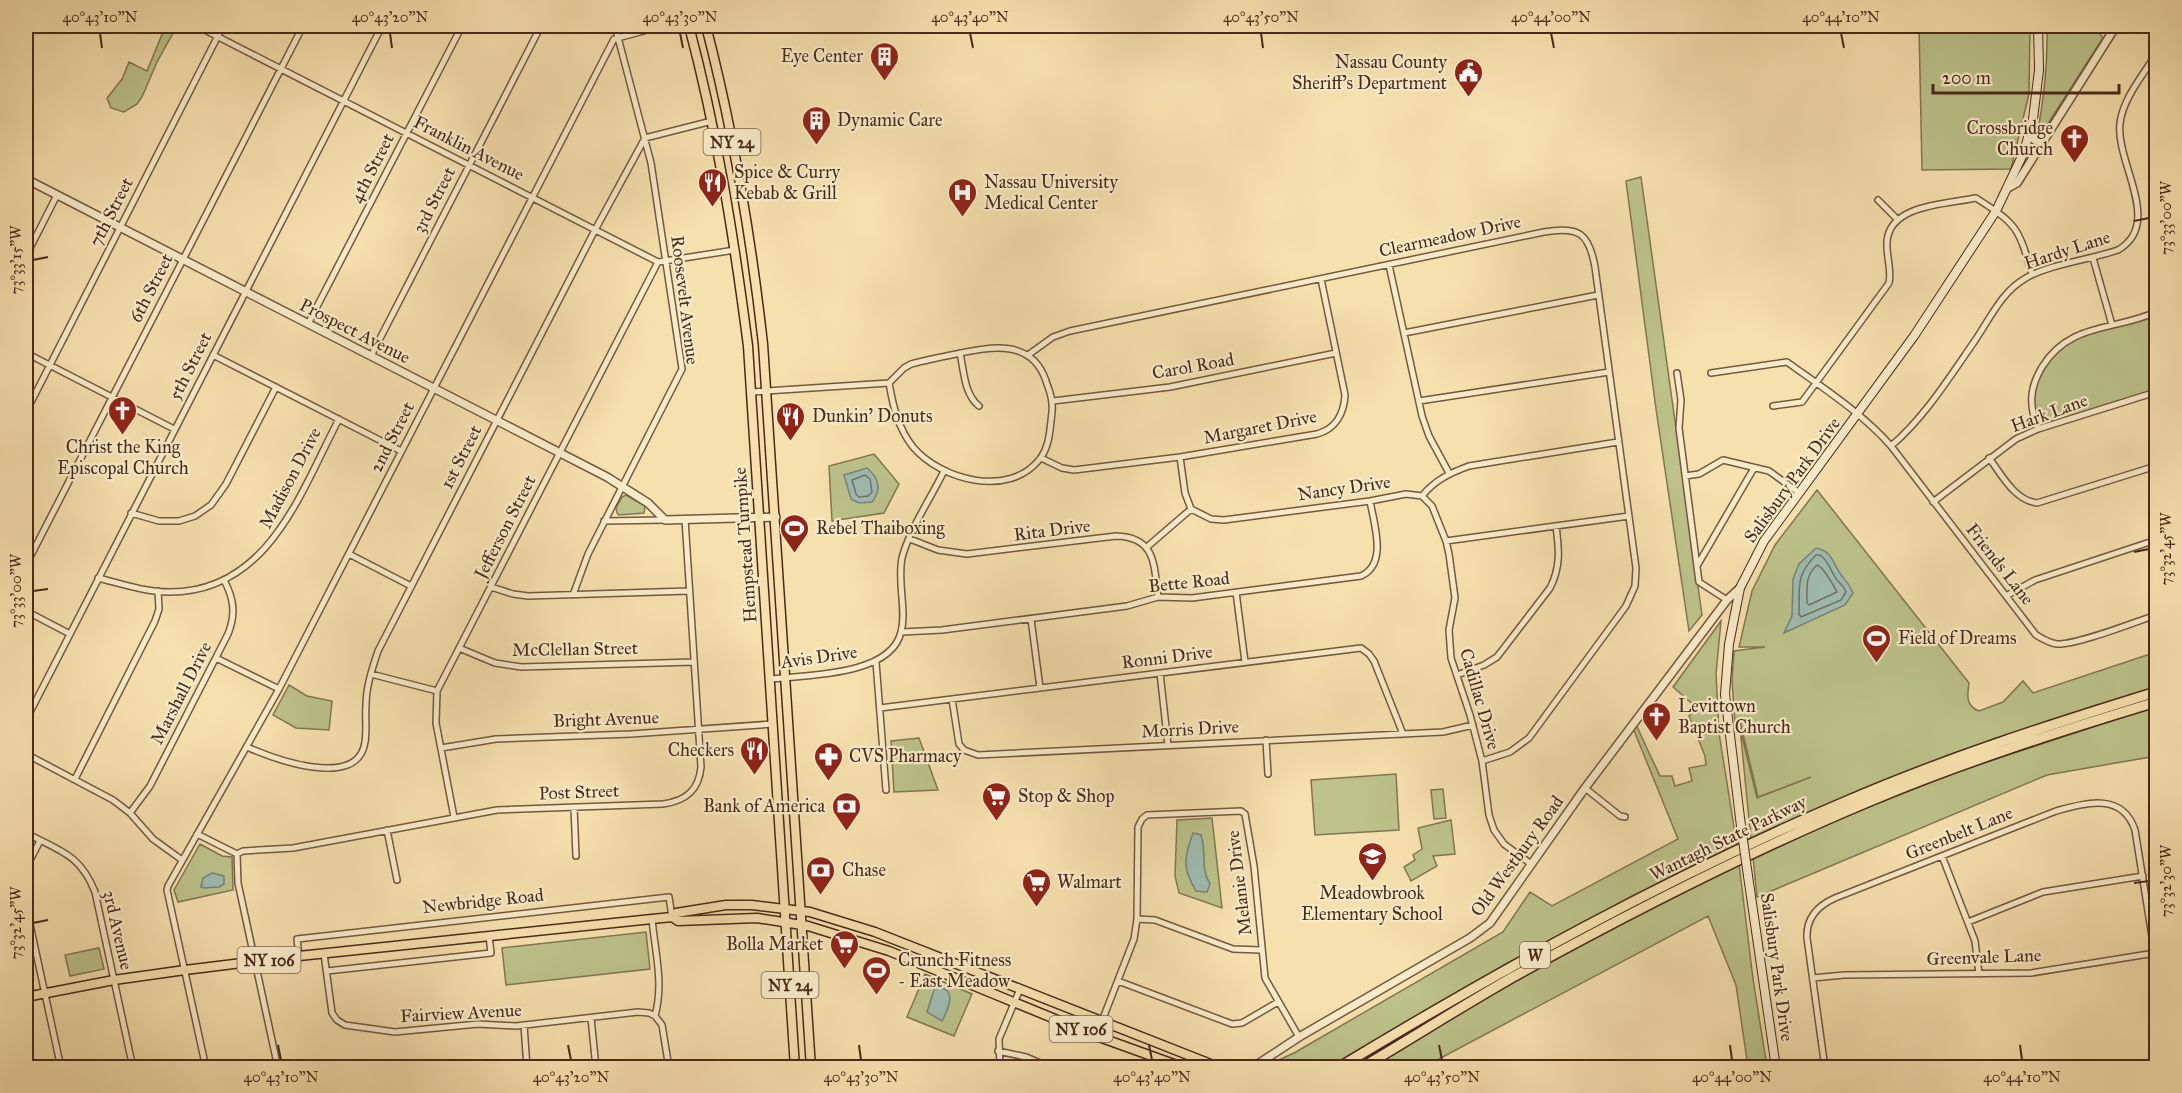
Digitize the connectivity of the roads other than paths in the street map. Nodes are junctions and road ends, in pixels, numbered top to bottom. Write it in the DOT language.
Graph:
graph roads {
  1 [pos="197,26"];
  2 [pos="223,26"];
  3 [pos="303,26"];
  4 [pos="382,26"];
  5 [pos="462,26"];
  6 [pos="541,26"];
  7 [pos="615,26"];
  8 [pos="662,26"];
  9 [pos="689,26"];
  10 [pos="706,26"];
  11 [pos="2038,26"];
  12 [pos="2116,26"];
  13 [pos="218,36"];
  14 [pos="618,38"];
  15 [pos="2157,54"];
  16 [pos="281,68"];
  17 [pos="344,101"];
  18 [pos="712,121"];
  19 [pos="407,133"];
  20 [pos="2029,134"];
  21 [pos="645,138"];
  22 [pos="2044,141"];
  23 [pos="469,165"];
  24 [pos="26,179"];
  25 [pos="2008,188"];
  26 [pos="57,195"];
  27 [pos="532,197"];
  28 [pos="1878,200"];
  29 [pos="1996,211"];
  30 [pos="1897,219"];
  31 [pos="120,227"];
  32 [pos="594,230"];
  33 [pos="735,249"];
  34 [pos="26,256"];
  35 [pos="2093,258"];
  36 [pos="182,259"];
  37 [pos="666,260"];
  38 [pos="658,262"];
  39 [pos="1389,265"];
  40 [pos="2032,274"];
  41 [pos="1321,279"];
  42 [pos="245,291"];
  43 [pos="1598,295"];
  44 [pos="2157,312"];
  45 [pos="308,324"];
  46 [pos="2112,325"];
  47 [pos="1404,333"];
  48 [pos="26,353"];
  49 [pos="960,353"];
  50 [pos="1336,353"];
  51 [pos="213,355"];
  52 [pos="1028,355"];
  53 [pos="371,356"];
  54 [pos="49,365"];
  55 [pos="1609,372"];
  56 [pos="1711,373"];
  57 [pos="1677,374"];
  58 [pos="889,383"];
  59 [pos="1816,383"];
  60 [pos="276,387"];
  61 [pos="435,388"];
  62 [pos="767,391"];
  63 [pos="752,392"];
  64 [pos="2157,392"];
  65 [pos="111,398"];
  66 [pos="1053,401"];
  67 [pos="1419,401"];
  68 [pos="979,406"];
  69 [pos="1773,406"];
  70 [pos="26,412"];
  71 [pos="1858,415"];
  72 [pos="339,419"];
  73 [pos="497,420"];
  74 [pos="174,429"];
  75 [pos="2038,429"];
  76 [pos="1618,442"];
  77 [pos="1891,446"];
  78 [pos="402,451"];
  79 [pos="560,453"];
  80 [pos="1180,457"];
  81 [pos="1041,458"];
  82 [pos="1989,458"];
  83 [pos="2157,466"];
  84 [pos="1754,468"];
  85 [pos="944,471"];
  86 [pos="1449,473"];
  87 [pos="1685,476"];
  88 [pos="622,486"];
  89 [pos="1798,492"];
  90 [pos="1422,496"];
  91 [pos="1370,501"];
  92 [pos="1933,502"];
  93 [pos="1191,509"];
  94 [pos="131,513"];
  95 [pos="1629,516"];
  96 [pos="760,517"];
  97 [pos="776,517"];
  98 [pos="685,519"];
  99 [pos="664,520"];
  100 [pos="604,521"];
  101 [pos="1556,526"];
  102 [pos="910,539"];
  103 [pos="2157,540"];
  104 [pos="1446,541"];
  105 [pos="1147,547"];
  106 [pos="28,554"];
  107 [pos="349,554"];
  108 [pos="26,565"];
  109 [pos="1697,566"];
  110 [pos="99,578"];
  111 [pos="224,580"];
  112 [pos="411,586"];
  113 [pos="491,587"];
  114 [pos="1740,588"];
  115 [pos="158,591"];
  116 [pos="689,591"];
  117 [pos="1236,592"];
  118 [pos="573,595"];
  119 [pos="2006,596"];
  120 [pos="1158,597"];
  121 [pos="1727,600"];
  122 [pos="26,611"];
  123 [pos="2157,615"];
  124 [pos="1031,619"];
  125 [pos="902,632"];
  126 [pos="70,634"];
  127 [pos="459,648"];
  128 [pos="216,658"];
  129 [pos="694,662"];
  130 [pos="876,662"];
  131 [pos="1245,662"];
  132 [pos="371,674"];
  133 [pos="1160,674"];
  134 [pos="1457,675"];
  135 [pos="786,677"];
  136 [pos="770,679"];
  137 [pos="1040,687"];
  138 [pos="279,689"];
  139 [pos="437,691"];
  140 [pos="2157,692"];
  141 [pos="952,699"];
  142 [pos="2157,702"];
  143 [pos="880,708"];
  144 [pos="26,720"];
  145 [pos="773,724"];
  146 [pos="1473,725"];
  147 [pos="698,730"];
  148 [pos="1403,734"];
  149 [pos="1266,740"];
  150 [pos="1168,744"];
  151 [pos="247,747"];
  152 [pos="441,748"];
  153 [pos="26,754"];
  154 [pos="1482,761"];
  155 [pos="1268,774"];
  156 [pos="75,779"];
  157 [pos="1585,788"];
  158 [pos="886,789"];
  159 [pos="574,807"];
  160 [pos="130,813"];
  161 [pos="454,817"];
  162 [pos="1625,818"];
  163 [pos="387,830"];
  164 [pos="26,833"];
  165 [pos="197,834"];
  166 [pos="40,841"];
  167 [pos="237,854"];
  168 [pos="576,856"];
  169 [pos="1942,856"];
  170 [pos="182,860"];
  171 [pos="1531,864"];
  172 [pos="26,868"];
  173 [pos="2143,876"];
  174 [pos="397,880"];
  175 [pos="26,906"];
  176 [pos="786,909"];
  177 [pos="801,911"];
  178 [pos="672,918"];
  179 [pos="652,919"];
  180 [pos="1137,919"];
  181 [pos="787,922"];
  182 [pos="1968,922"];
  183 [pos="2154,924"];
  184 [pos="802,925"];
  185 [pos="489,936"];
  186 [pos="1261,950"];
  187 [pos="2155,953"];
  188 [pos="324,954"];
  189 [pos="299,956"];
  190 [pos="950,961"];
  191 [pos="2157,961"];
  192 [pos="255,962"];
  193 [pos="185,970"];
  194 [pos="327,971"];
  195 [pos="944,973"];
  196 [pos="1979,974"];
  197 [pos="1813,978"];
  198 [pos="114,980"];
  199 [pos="1118,981"];
  200 [pos="1020,989"];
  201 [pos="45,993"];
  202 [pos="26,997"];
  203 [pos="1015,1001"];
  204 [pos="1278,1002"];
  205 [pos="655,1016"];
  206 [pos="591,1018"];
  207 [pos="1102,1021"];
  208 [pos="524,1025"];
  209 [pos="1299,1037"];
  210 [pos="999,1051"];
  211 [pos="1973,1067"];
  212 [pos="2044,1067"];
  213 [pos="61,1068"];
  214 [pos="133,1068"];
  215 [pos="206,1068"];
  216 [pos="278,1068"];
  217 [pos="527,1068"];
  218 [pos="597,1068"];
  219 [pos="669,1068"];
  220 [pos="795,1068"];
  221 [pos="811,1068"];
  222 [pos="999,1068"];
  223 [pos="1052,1068"];
  224 [pos="1185,1068"];
  225 [pos="1221,1068"];
  226 [pos="1252,1068"];
  227 [pos="1338,1068"];
  228 [pos="1362,1068"];
  229 [pos="1776,1068"];
  230 [pos="1825,1068"];
  231 [pos="1920,1068"];
  232 [pos="2084,1068"];
  1 -- 13 [label="street, Franklin Avenue"];
  2 -- 13 [label="street, 7th Street"];
  3 -- 16 [label="street, 6th Street"];
  4 -- 17 [label="street, 5th Street"];
  5 -- 19 [label="street, 4th Street"];
  6 -- 23 [label="street, 3rd Street"];
  7 -- 14 [label="street, Roosevelt Avenue"];
  8 -- 14 [label="street"];
  9 -- 18 [label="main road, Hempstead Turnpike / NY 24"];
  10 -- 62 [label="main road, Hempstead Turnpike / NY 24"];
  11 -- 20 [label="main road, Salisbury Park Drive"];
  12 -- 22 [label="street"];
  13 -- 16 [label="street, Franklin Avenue"];
  13 -- 31 [label="street, 7th Street"];
  14 -- 21 [label="street, Roosevelt Avenue"];
  14 -- 27 [label="street, 2nd Street"];
  15 -- 35 [label="street, Hardy Lane"];
  16 -- 17 [label="street, Franklin Avenue"];
  16 -- 36 [label="street, 6th Street"];
  17 -- 19 [label="street, Franklin Avenue"];
  17 -- 42 [label="street, 5th Street"];
  18 -- 21 [label="street"];
  18 -- 33 [label="main road, Hempstead Turnpike / NY 24"];
  19 -- 23 [label="street, Franklin Avenue"];
  19 -- 45 [label="street, 4th Street"];
  20 -- 22 [label="main road"];
  20 -- 25 [label="main road, Salisbury Park Drive"];
  21 -- 32 [label="street, 1st Street"];
  21 -- 37 [label="street, Roosevelt Avenue"];
  22 -- 25 [label="street"];
  23 -- 27 [label="street, Franklin Avenue"];
  23 -- 53 [label="street, 3rd Street"];
  24 -- 26 [label="street, Prospect Avenue"];
  25 -- 29 [label="main road, Salisbury Park Drive"];
  26 -- 31 [label="street, Prospect Avenue"];
  26 -- 34 [label="street"];
  27 -- 32 [label="street, Franklin Avenue"];
  27 -- 61 [label="street, 2nd Street"];
  28 -- 30 [label="street"];
  29 -- 30 [label="street"];
  29 -- 40 [label="street"];
  29 -- 71 [label="main road, Salisbury Park Drive"];
  30 -- 59 [label="street"];
  31 -- 36 [label="street, Prospect Avenue"];
  31 -- 54 [label="street, 7th Street"];
  32 -- 38 [label="street, Franklin Avenue"];
  32 -- 73 [label="street, 1st Street"];
  33 -- 37 [label="street"];
  33 -- 63 [label="main road, Hempstead Turnpike / NY 24"];
  35 -- 40 [label="street, Hardy Lane"];
  35 -- 46 [label="street"];
  36 -- 42 [label="street, Prospect Avenue"];
  36 -- 65 [label="street, 6th Street"];
  37 -- 38 [label="street"];
  37 -- 88 [label="street, Roosevelt Avenue"];
  38 -- 79 [label="street, Jefferson Street"];
  39 -- 41 [label="street, Clearmeadow Drive"];
  39 -- 43 [label="street, Clearmeadow Drive"];
  39 -- 47 [label="street"];
  40 -- 77 [label="street, Hardy Lane"];
  41 -- 50 [label="street, Margaret Drive"];
  41 -- 52 [label="street, Clearmeadow Drive"];
  42 -- 45 [label="street, Prospect Avenue"];
  42 -- 51 [label="street, 5th Street"];
  43 -- 47 [label="street"];
  43 -- 55 [label="street, Clearmeadow Drive"];
  44 -- 46 [label="street"];
  45 -- 53 [label="street, Prospect Avenue"];
  46 -- 75 [label="street"];
  47 -- 67 [label="street"];
  48 -- 54 [label="street"];
  49 -- 52 [label="street"];
  49 -- 58 [label="street"];
  49 -- 68 [label="street"];
  50 -- 66 [label="street, Carol Road"];
  50 -- 80 [label="street, Margaret Drive"];
  51 -- 60 [label="street"];
  51 -- 74 [label="street, 5th Street"];
  52 -- 66 [label="street"];
  53 -- 61 [label="street, Prospect Avenue"];
  54 -- 65 [label="street"];
  54 -- 70 [label="street, 7th Street"];
  55 -- 67 [label="street"];
  55 -- 76 [label="street, Clearmeadow Drive"];
  56 -- 59 [label="street, Friends Lane"];
  57 -- 87 [label="street"];
  58 -- 62 [label="street"];
  58 -- 85 [label="street"];
  59 -- 69 [label="street"];
  59 -- 71 [label="street, Friends Lane"];
  60 -- 72 [label="street"];
  60 -- 94 [label="street"];
  61 -- 73 [label="street, Prospect Avenue"];
  61 -- 78 [label="street, 2nd Street"];
  62 -- 63 [label="street"];
  62 -- 97 [label="main road, Hempstead Turnpike / NY 24"];
  63 -- 96 [label="main road, Hempstead Turnpike / NY 24"];
  64 -- 75 [label="street, Hark Lane"];
  65 -- 74 [label="street"];
  65 -- 106 [label="street, 6th Street"];
  66 -- 81 [label="street"];
  67 -- 86 [label="street"];
  71 -- 77 [label="street, Friends Lane"];
  71 -- 89 [label="main road, Salisbury Park Drive"];
  72 -- 78 [label="street"];
  72 -- 111 [label="street, Madison Drive"];
  73 -- 79 [label="street, Prospect Avenue"];
  73 -- 112 [label="street, 1st Street"];
  74 -- 94 [label="street, 5th Street"];
  75 -- 82 [label="street, Hark Lane"];
  76 -- 86 [label="street"];
  76 -- 95 [label="street, Clearmeadow Drive"];
  77 -- 92 [label="street, Friends Lane"];
  78 -- 107 [label="street, 2nd Street"];
  79 -- 88 [label="street, Prospect Avenue"];
  79 -- 113 [label="street, Jefferson Street"];
  80 -- 81 [label="street, Margaret Drive"];
  80 -- 93 [label="street"];
  81 -- 85 [label="street"];
  82 -- 83 [label="street"];
  82 -- 92 [label="street, Hark Lane"];
  84 -- 87 [label="street"];
  84 -- 89 [label="street"];
  84 -- 109 [label="street"];
  85 -- 102 [label="street"];
  86 -- 90 [label="street"];
  87 -- 109 [label="street"];
  88 -- 99 [label="street, Prospect Avenue"];
  88 -- 100 [label="street, Roosevelt Avenue"];
  89 -- 114 [label="main road, Salisbury Park Drive"];
  90 -- 91 [label="street, Nancy Drive"];
  90 -- 104 [label="street, Cadillac Drive"];
  91 -- 93 [label="street, Nancy Drive"];
  91 -- 117 [label="street, Bette Road"];
  92 -- 119 [label="street, Friends Lane"];
  93 -- 105 [label="street"];
  94 -- 110 [label="street, 5th Street"];
  95 -- 101 [label="street"];
  95 -- 154 [label="street, Clearmeadow Drive"];
  96 -- 97 [label="street"];
  96 -- 98 [label="street"];
  96 -- 136 [label="main road, Hempstead Turnpike / NY 24"];
  97 -- 135 [label="main road, Hempstead Turnpike / NY 24"];
  98 -- 99 [label="street"];
  98 -- 116 [label="street, Post Street"];
  99 -- 100 [label="street"];
  100 -- 118 [label="street, Roosevelt Avenue"];
  101 -- 104 [label="street"];
  101 -- 134 [label="street"];
  102 -- 105 [label="street, Rita Drive"];
  102 -- 125 [label="street"];
  103 -- 119 [label="street"];
  104 -- 134 [label="street, Cadillac Drive"];
  105 -- 120 [label="street"];
  106 -- 108 [label="street, 6th Street"];
  107 -- 112 [label="street"];
  107 -- 138 [label="street, 2nd Street"];
  109 -- 121 [label="street"];
  110 -- 115 [label="street, Madison Drive"];
  110 -- 126 [label="street, 5th Street"];
  111 -- 115 [label="street, Madison Drive"];
  111 -- 128 [label="street, Marshall Drive"];
  112 -- 132 [label="street, 1st Street"];
  113 -- 118 [label="street"];
  113 -- 127 [label="street, Jefferson Street"];
  114 -- 121 [label="street, Old Westbury Road"];
  114 -- 229 [label="main road, Salisbury Park Drive, bridge"];
  115 -- 156 [label="street"];
  116 -- 118 [label="street"];
  116 -- 129 [label="street, Post Street"];
  117 -- 120 [label="street, Bette Road"];
  117 -- 131 [label="street"];
  119 -- 123 [label="street, Friends Lane"];
  120 -- 124 [label="street, Bette Road"];
  121 -- 157 [label="street, Old Westbury Road"];
  122 -- 126 [label="street"];
  124 -- 125 [label="street, Bette Road"];
  124 -- 137 [label="street"];
  125 -- 130 [label="street, Avis Drive"];
  126 -- 144 [label="street, 5th Street"];
  127 -- 129 [label="street, McClellan Street"];
  127 -- 139 [label="street, Jefferson Street"];
  128 -- 138 [label="street"];
  128 -- 160 [label="street, Marshall Drive"];
  129 -- 147 [label="street, Post Street"];
  130 -- 135 [label="street, Avis Drive"];
  130 -- 143 [label="street"];
  131 -- 133 [label="street, Ronni Drive"];
  131 -- 148 [label="street, Ronni Drive"];
  132 -- 139 [label="street"];
  132 -- 151 [label="street, 1st Street"];
  133 -- 137 [label="street, Ronni Drive"];
  133 -- 150 [label="street"];
  134 -- 146 [label="street, Cadillac Drive"];
  135 -- 136 [label="street, Avis Drive"];
  135 -- 177 [label="main road, Hempstead Turnpike / NY 24"];
  136 -- 145 [label="main road, Hempstead Turnpike / NY 24"];
  137 -- 141 [label="street, Ronni Drive"];
  138 -- 151 [label="street, 2nd Street"];
  139 -- 152 [label="street, Jefferson Street"];
  140 -- 227 [label="highway, Wantagh State Parkway / W"];
  141 -- 143 [label="street, Ronni Drive"];
  141 -- 150 [label="street, Morris Drive"];
  142 -- 228 [label="highway, Wantagh State Parkway / W"];
  143 -- 158 [label="street"];
  145 -- 147 [label="street, Bright Avenue"];
  145 -- 176 [label="main road, Hempstead Turnpike / NY 24"];
  146 -- 148 [label="street, Morris Drive"];
  146 -- 154 [label="street, Cadillac Drive"];
  147 -- 152 [label="street, Bright Avenue"];
  147 -- 159 [label="street, Post Street"];
  148 -- 149 [label="street, Morris Drive"];
  149 -- 150 [label="street, Morris Drive"];
  149 -- 155 [label="street"];
  151 -- 165 [label="street, 2nd Street"];
  152 -- 161 [label="street, Jefferson Street"];
  153 -- 156 [label="street"];
  154 -- 171 [label="street, Cadillac Drive"];
  156 -- 160 [label="street"];
  157 -- 162 [label="street"];
  157 -- 171 [label="street, Old Westbury Road"];
  159 -- 161 [label="street, Post Street"];
  159 -- 168 [label="street"];
  160 -- 170 [label="street"];
  161 -- 163 [label="street, Post Street"];
  163 -- 167 [label="street, Post Street"];
  163 -- 174 [label="street"];
  164 -- 166 [label="street, 3rd Avenue"];
  165 -- 167 [label="street"];
  165 -- 170 [label="street, 2nd Street"];
  166 -- 172 [label="street"];
  166 -- 198 [label="street, 3rd Avenue"];
  167 -- 192 [label="street"];
  169 -- 173 [label="street, Greenbelt Lane"];
  169 -- 182 [label="street"];
  169 -- 197 [label="street, Greenbelt Lane"];
  170 -- 193 [label="street, 2nd Street"];
  171 -- 209 [label="street, Old Westbury Road"];
  173 -- 182 [label="street"];
  173 -- 183 [label="street, Greenbelt Lane"];
  175 -- 201 [label="street"];
  176 -- 177 [label="main road, NY 106"];
  176 -- 178 [label="main road, Newbridge Road / NY 106"];
  176 -- 181 [label="main road, Hempstead Turnpike / NY 24"];
  177 -- 184 [label="main road, Hempstead Turnpike / NY 24"];
  177 -- 190 [label="main road, NY 106"];
  178 -- 179 [label="main road, Newbridge Road / NY 106"];
  178 -- 181 [label="main road, Newbridge Road / NY 106"];
  178 -- 189 [label="street, Newbridge Road"];
  179 -- 185 [label="main road, Newbridge Road / NY 106"];
  179 -- 205 [label="street"];
  180 -- 186 [label="street"];
  180 -- 186 [label="street, Melanie Drive"];
  180 -- 199 [label="street, Melanie Drive"];
  181 -- 184 [label="main road, Newbridge Road / NY 106"];
  181 -- 220 [label="main road, Hempstead Turnpike / NY 24"];
  182 -- 196 [label="street"];
  183 -- 187 [label="street, Greenbelt Lane"];
  184 -- 195 [label="main road, NY 106"];
  184 -- 221 [label="main road, Hempstead Turnpike / NY 24"];
  185 -- 188 [label="main road, Newbridge Road / NY 106"];
  185 -- 194 [label="street, Newbridge Road"];
  186 -- 204 [label="street, Melanie Drive"];
  187 -- 191 [label="street, Greenbelt Lane"];
  187 -- 196 [label="street, Greenvale Lane"];
  188 -- 189 [label="main road, Newbridge Road / NY 106"];
  188 -- 194 [label="street, Fairview Avenue"];
  189 -- 192 [label="main road, Newbridge Road / NY 106"];
  190 -- 195 [label="main road"];
  190 -- 200 [label="main road, NY 106"];
  192 -- 193 [label="main road, Newbridge Road / NY 106"];
  192 -- 216 [label="street"];
  193 -- 198 [label="main road, Newbridge Road / NY 106"];
  193 -- 215 [label="street"];
  194 -- 208 [label="street, Fairview Avenue"];
  195 -- 203 [label="main road, NY 106"];
  196 -- 197 [label="street, Greenvale Lane"];
  197 -- 230 [label="street, Greenbelt Lane"];
  198 -- 201 [label="main road, Newbridge Road / NY 106"];
  198 -- 214 [label="street, 3rd Avenue"];
  199 -- 204 [label="street"];
  199 -- 207 [label="street, Melanie Drive"];
  200 -- 203 [label="street"];
  200 -- 207 [label="main road, NY 106"];
  201 -- 202 [label="main road, Newbridge Road / NY 106"];
  201 -- 213 [label="street"];
  203 -- 210 [label="street"];
  203 -- 224 [label="main road, NY 106"];
  204 -- 209 [label="street, Melanie Drive"];
  205 -- 206 [label="street, Fairview Avenue"];
  205 -- 219 [label="street"];
  206 -- 208 [label="street, Fairview Avenue"];
  206 -- 218 [label="street"];
  207 -- 225 [label="main road, NY 106"];
  208 -- 217 [label="street"];
  209 -- 226 [label="street, Old Westbury Road"];
  210 -- 222 [label="street"];
  210 -- 223 [label="street"];
  211 -- 212 [label="street"];
  211 -- 231 [label="street"];
  212 -- 232 [label="street"];
}
